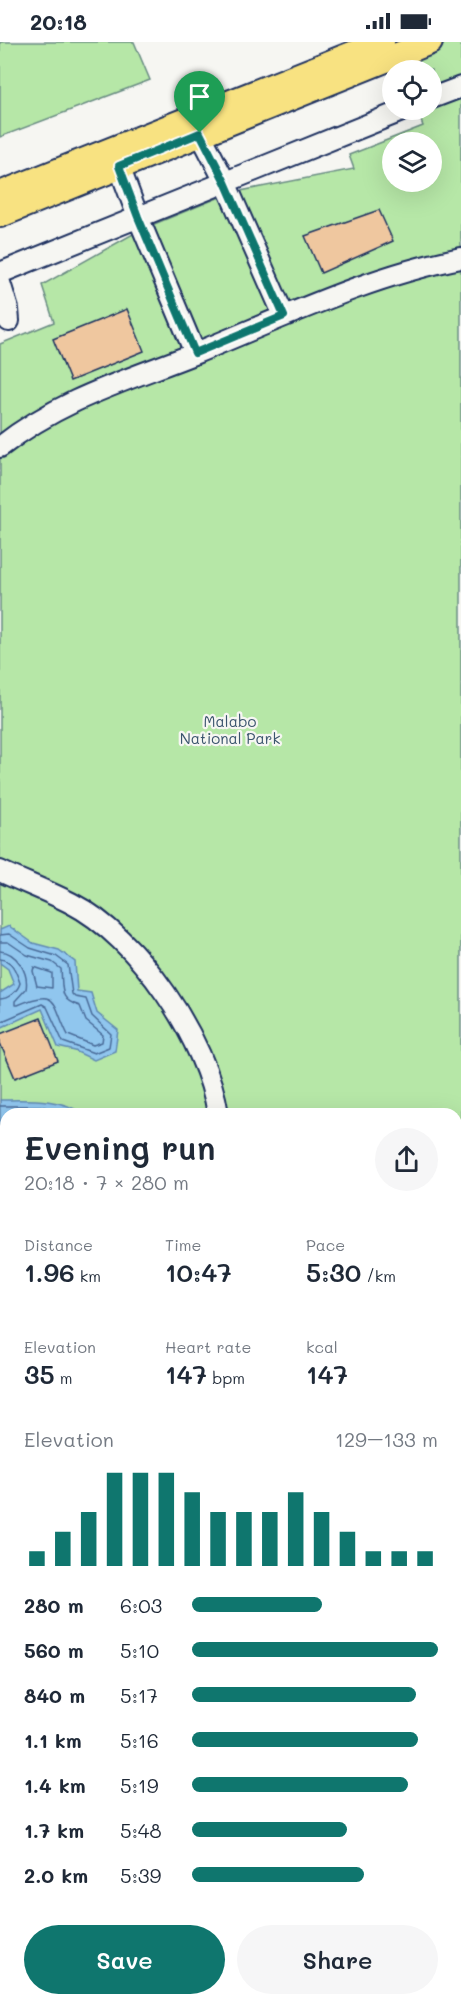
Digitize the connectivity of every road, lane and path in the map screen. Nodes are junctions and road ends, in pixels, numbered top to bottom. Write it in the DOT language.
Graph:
graph roads {
  1 [pos="382,42"];
  2 [pos="430,42"];
  3 [pos="461,87"];
  4 [pos="442,94"];
  5 [pos="382,119"];
  6 [pos="200,133"];
  7 [pos="119,166"];
  8 [pos="225,182"];
  9 [pos="0,194"];
  10 [pos="0,215"];
  11 [pos="138,217"];
  12 [pos="461,258"];
  13 [pos="0,273"];
  14 [pos="0,283"];
  15 [pos="284,316"];
  16 [pos="9,321"];
  17 [pos="195,353"];
  18 [pos="0,447"];
  19 [pos="0,871"];
  20 [pos="217,1108"];
  1 -- 9 [label="main road"];
  2 -- 6 [label="main road"];
  3 -- 4 [label="lane"];
  5 -- 8 [label="lane"];
  6 -- 7 [label="main road"];
  6 -- 8 [label="lane"];
  7 -- 10 [label="main road"];
  7 -- 11 [label="lane"];
  8 -- 11 [label="lane"];
  8 -- 15 [label="lane"];
  11 -- 13 [label="lane"];
  11 -- 17 [label="lane"];
  12 -- 15 [label="lane"];
  14 -- 16 [label="lane"];
  15 -- 17 [label="lane"];
  17 -- 18 [label="lane"];
  19 -- 20 [label="lane"];
}
